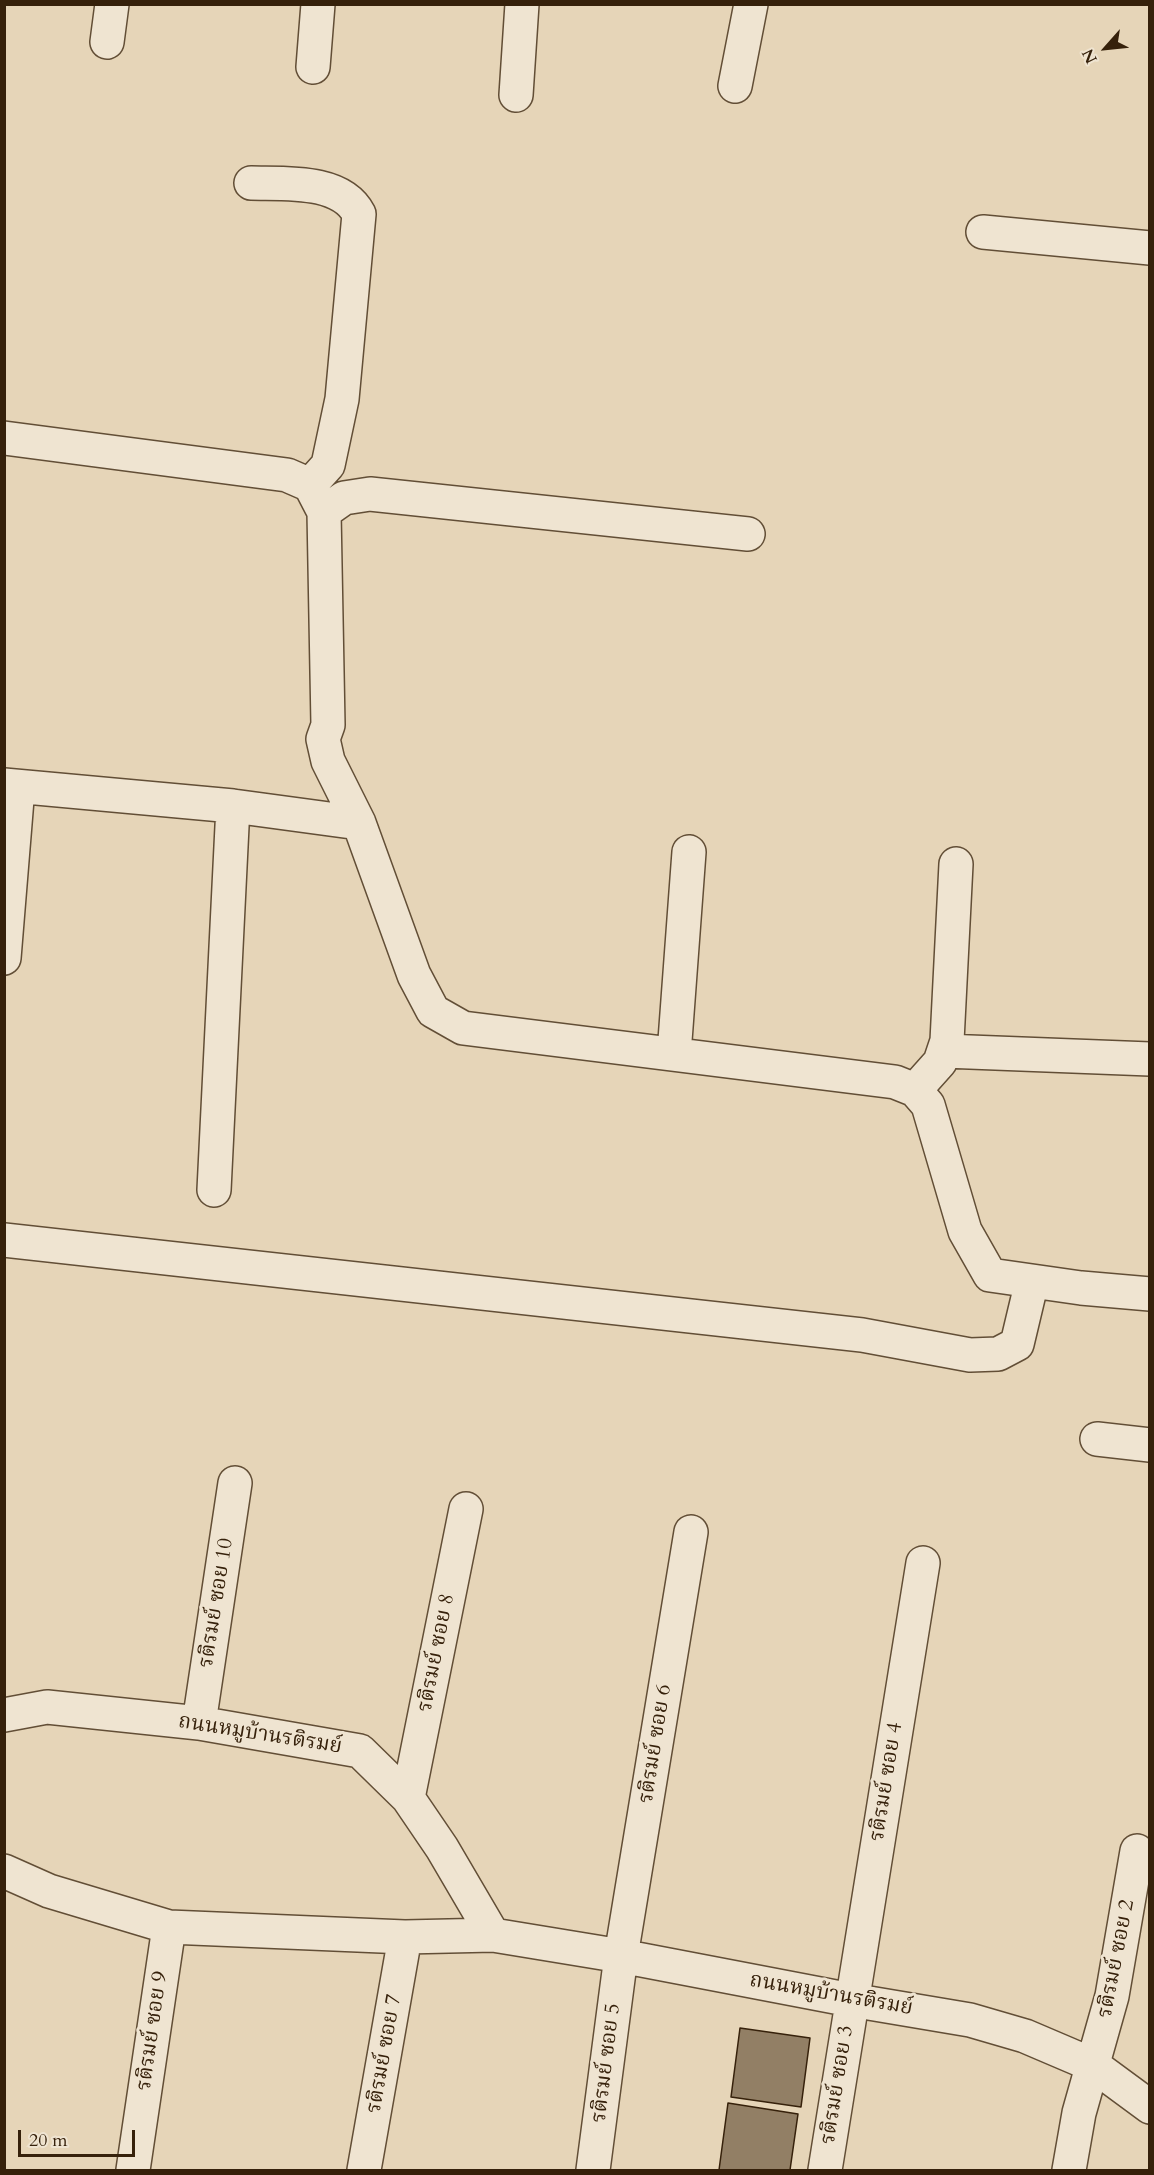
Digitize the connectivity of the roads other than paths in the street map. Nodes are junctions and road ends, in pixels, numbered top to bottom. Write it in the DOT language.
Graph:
graph roads {
  1 [pos="112,4"];
  2 [pos="318,4"];
  3 [pos="522,4"];
  4 [pos="751,4"];
  5 [pos="107,42"];
  6 [pos="313,67"];
  7 [pos="735,86"];
  8 [pos="516,95"];
  9 [pos="251,183"];
  10 [pos="982,232"];
  11 [pos="1149,248"];
  12 [pos="4,438"];
  13 [pos="317,499"];
  14 [pos="748,534"];
  15 [pos="11,786"];
  16 [pos="233,806"];
  17 [pos="359,822"];
  18 [pos="689,852"];
  19 [pos="956,864"];
  20 [pos="4,958"];
  21 [pos="944,1051"];
  22 [pos="674,1054"];
  23 [pos="1149,1059"];
  24 [pos="915,1090"];
  25 [pos="214,1190"];
  26 [pos="4,1240"];
  27 [pos="1032,1281"];
  28 [pos="1149,1294"];
  29 [pos="1097,1439"];
  30 [pos="1149,1445"];
  31 [pos="235,1483"];
  32 [pos="466,1509"];
  33 [pos="691,1532"];
  34 [pos="923,1563"];
  35 [pos="4,1715"];
  36 [pos="199,1723"];
  37 [pos="408,1798"];
  38 [pos="1137,1851"];
  39 [pos="4,1871"];
  40 [pos="169,1927"];
  41 [pos="494,1935"];
  42 [pos="405,1937"];
  43 [pos="621,1956"];
  44 [pos="851,2000"];
  45 [pos="1093,2065"];
  46 [pos="1149,2107"];
  47 [pos="133,2170"];
  48 [pos="364,2170"];
  49 [pos="593,2170"];
  50 [pos="825,2170"];
  51 [pos="1069,2170"];
  1 -- 5 [label="street"];
  2 -- 6 [label="street"];
  3 -- 8 [label="street"];
  4 -- 7 [label="street"];
  9 -- 13 [label="street"];
  10 -- 11 [label="street"];
  12 -- 13 [label="street"];
  13 -- 14 [label="street"];
  13 -- 17 [label="street"];
  15 -- 16 [label="street"];
  15 -- 20 [label="street"];
  16 -- 17 [label="street"];
  16 -- 25 [label="street"];
  17 -- 22 [label="street"];
  18 -- 22 [label="street"];
  19 -- 21 [label="street"];
  21 -- 23 [label="street"];
  21 -- 24 [label="street"];
  22 -- 24 [label="street"];
  24 -- 27 [label="street"];
  26 -- 27 [label="street"];
  27 -- 28 [label="street"];
  29 -- 30 [label="street"];
  31 -- 36 [label="street, รติรมย์ ซอย 10"];
  32 -- 37 [label="street, รติรมย์ ซอย 8"];
  33 -- 43 [label="street, รติรมย์ ซอย 6"];
  34 -- 44 [label="street, รติรมย์ ซอย 4"];
  35 -- 36 [label="street, ถนนหมูบ้านรติรมย์"];
  36 -- 37 [label="street, ถนนหมูบ้านรติรมย์"];
  37 -- 41 [label="street, ถนนหมูบ้านรติรมย์"];
  38 -- 45 [label="street, รติรมย์ ซอย 2"];
  39 -- 40 [label="street, ถนนหมูบ้านรติรมย์"];
  40 -- 42 [label="street, ถนนหมูบ้านรติรมย์"];
  40 -- 47 [label="street, รติรมย์ ซอย 9"];
  41 -- 42 [label="street, ถนนหมูบ้านรติรมย์"];
  41 -- 43 [label="street, ถนนหมูบ้านรติรมย์"];
  42 -- 48 [label="street, รติรมย์ ซอย 7"];
  43 -- 44 [label="street, ถนนหมูบ้านรติรมย์"];
  43 -- 49 [label="street, รติรมย์ ซอย 5"];
  44 -- 45 [label="street, ถนนหมูบ้านรติรมย์"];
  44 -- 50 [label="street, รติรมย์ ซอย 3"];
  45 -- 46 [label="street, ถนนหมูบ้านรติรมย์"];
  45 -- 51 [label="street, รติรมย์ ซอย 2"];
}
